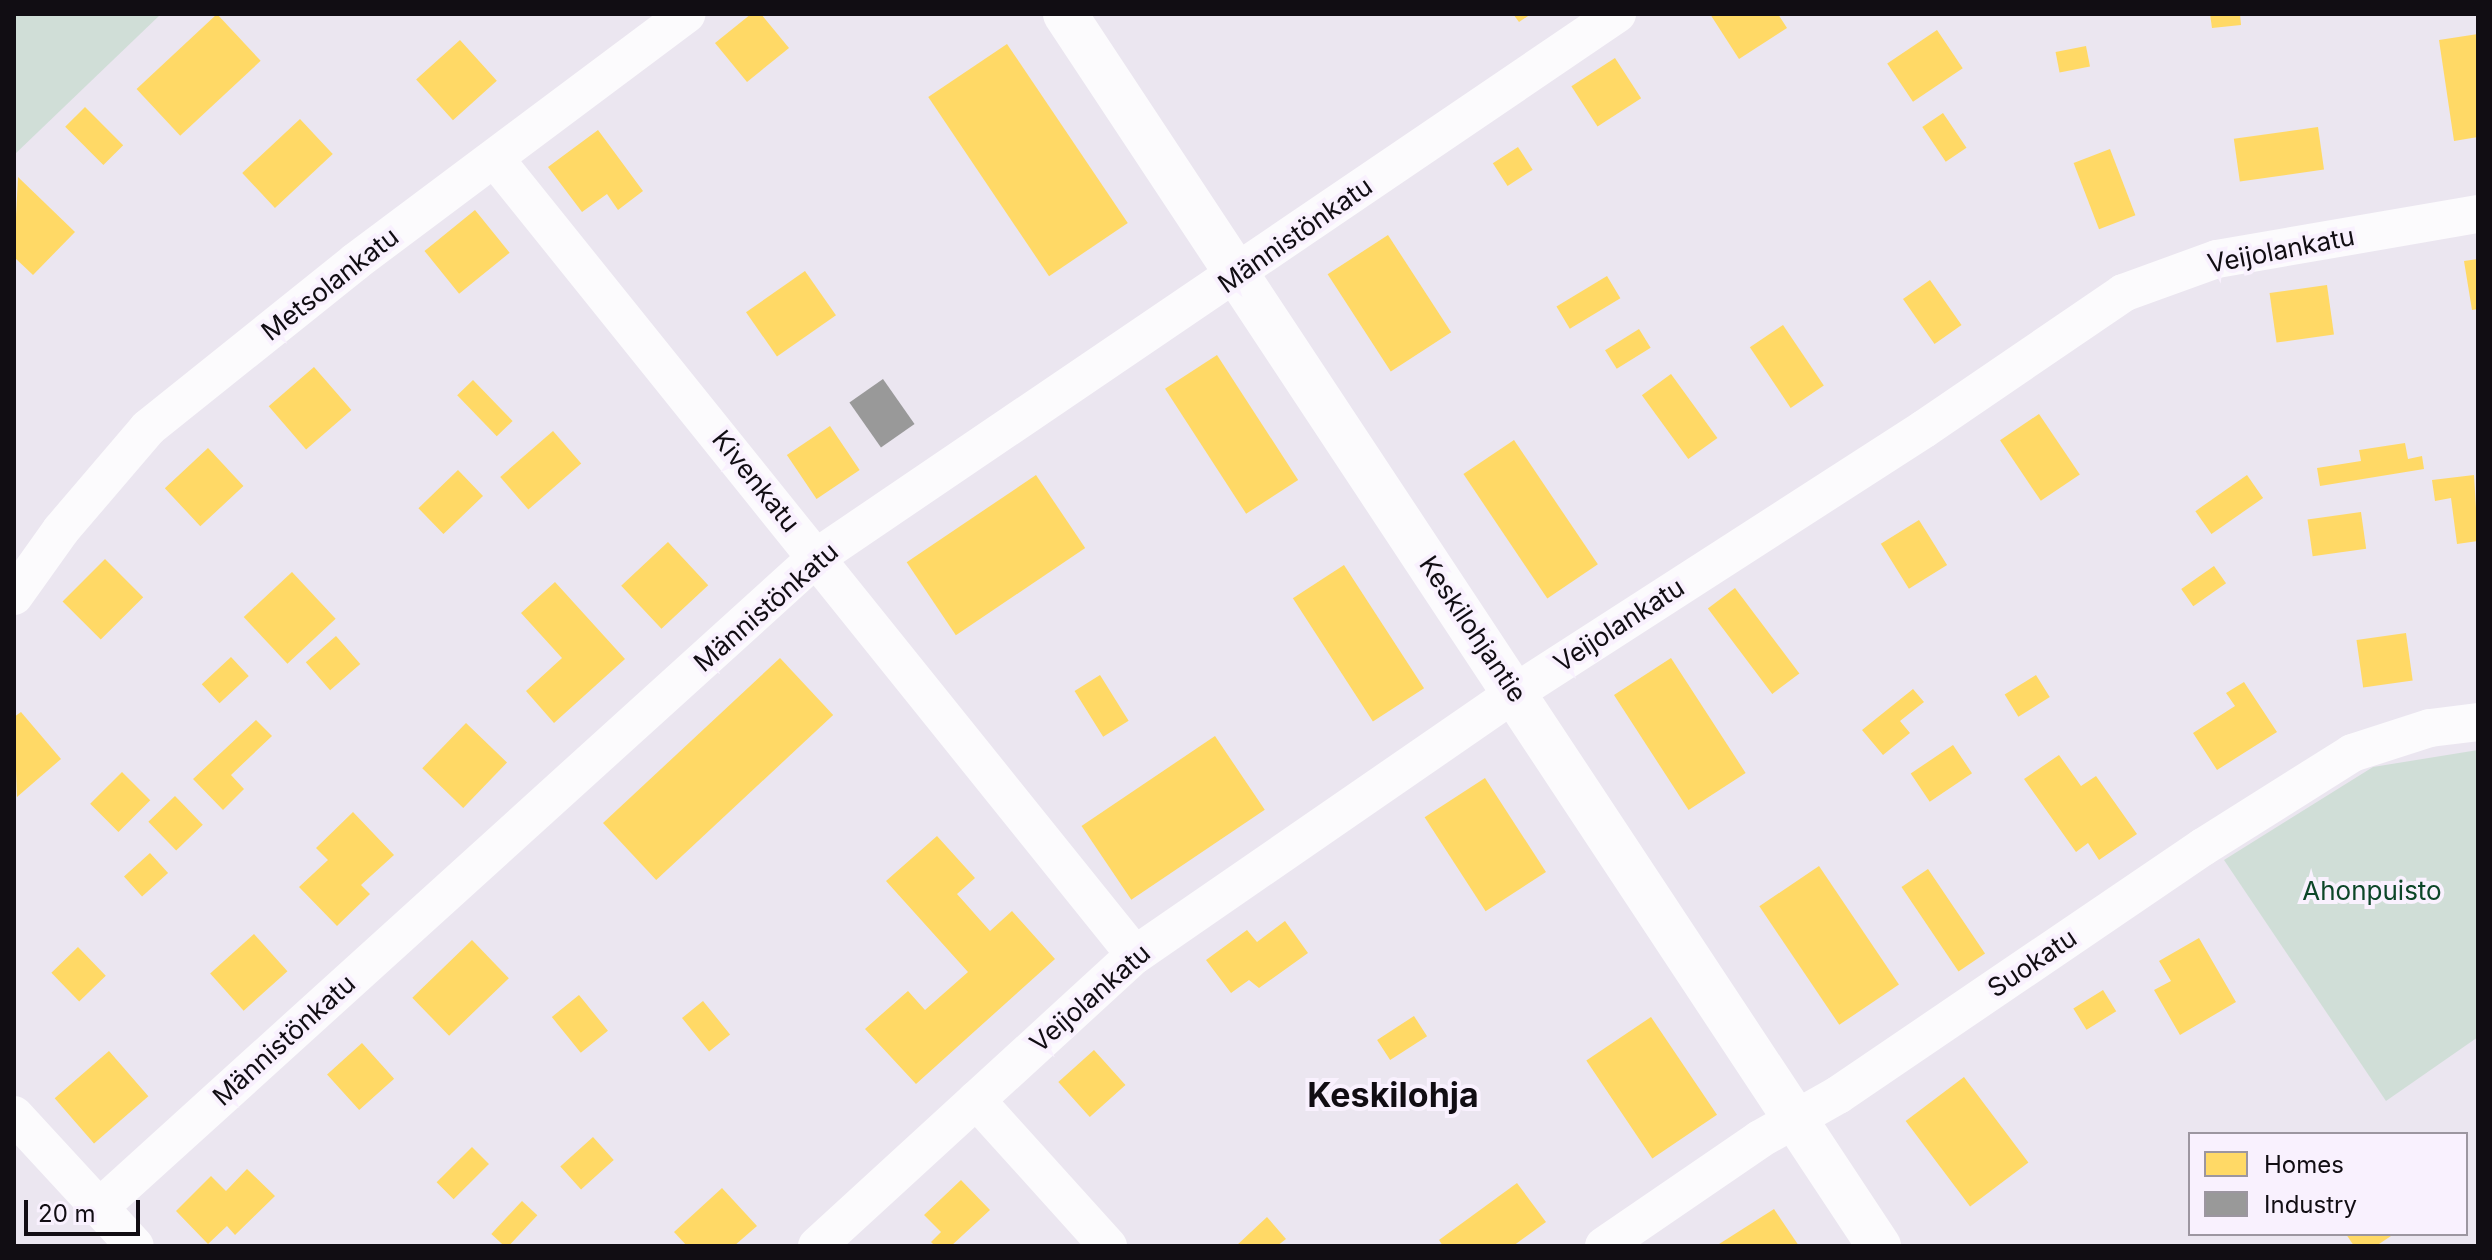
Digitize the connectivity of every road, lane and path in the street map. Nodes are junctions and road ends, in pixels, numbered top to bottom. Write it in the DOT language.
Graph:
graph roads {
  1 [pos="687,14"];
  2 [pos="1065,14"];
  3 [pos="1617,14"];
  4 [pos="495,159"];
  5 [pos="2478,214"];
  6 [pos="1235,278"];
  7 [pos="817,557"];
  8 [pos="14,596"];
  9 [pos="1516,692"];
  10 [pos="2478,722"];
  11 [pos="1135,955"];
  12 [pos="976,1100"];
  13 [pos="14,1115"];
  14 [pos="1792,1121"];
  15 [pos="101,1206"];
  16 [pos="135,1246"];
  17 [pos="817,1246"];
  18 [pos="1108,1246"];
  19 [pos="1604,1246"];
  20 [pos="1879,1246"];
  1 -- 4 [label="street, Metsolankatu"];
  2 -- 6 [label="street, Keskilohjantie"];
  3 -- 6 [label="street, Männistönkatu"];
  4 -- 7 [label="street, Kivenkatu"];
  4 -- 8 [label="street, Metsolankatu"];
  5 -- 9 [label="street, Veijolankatu"];
  6 -- 7 [label="street, Männistönkatu"];
  6 -- 9 [label="street, Keskilohjantie"];
  7 -- 11 [label="street, Kivenkatu"];
  7 -- 15 [label="street, Männistönkatu"];
  9 -- 11 [label="street, Veijolankatu"];
  9 -- 14 [label="street, Keskilohjantie"];
  10 -- 14 [label="street, Suokatu"];
  11 -- 12 [label="street, Veijolankatu"];
  12 -- 17 [label="street, Veijolankatu"];
  12 -- 18 [label="street"];
  13 -- 15 [label="street"];
  14 -- 19 [label="street, Suokatu"];
  14 -- 20 [label="street, Keskilohjantie"];
  15 -- 16 [label="street"];
}
